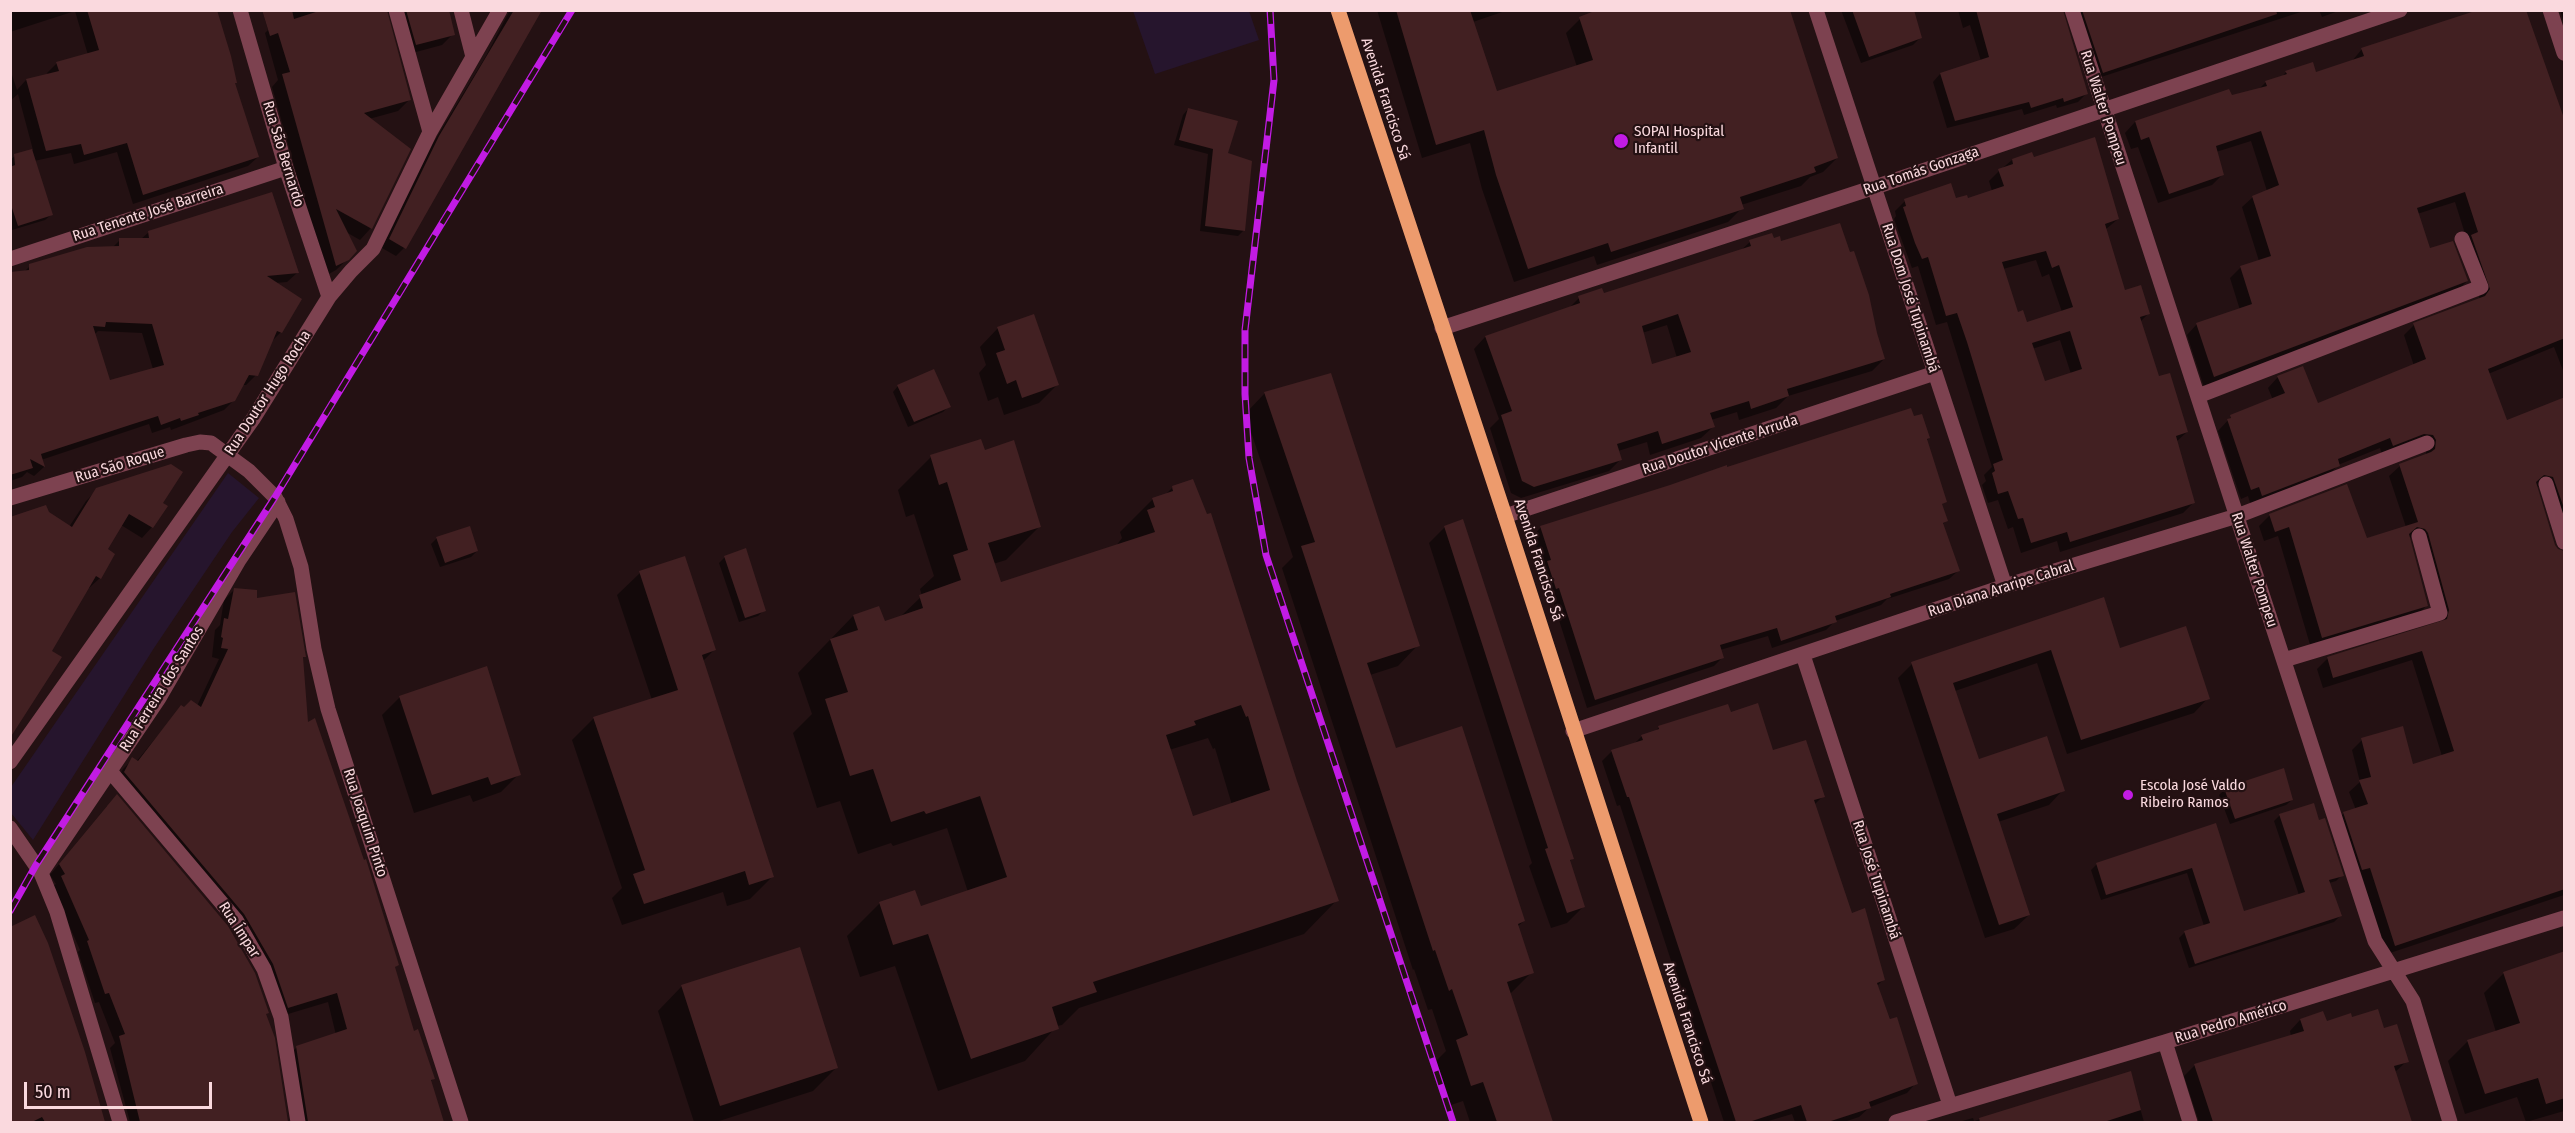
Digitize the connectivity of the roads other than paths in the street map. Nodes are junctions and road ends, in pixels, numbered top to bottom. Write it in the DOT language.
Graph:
graph roads {
  1 [pos="240,10"];
  2 [pos="396,10"];
  3 [pos="461,10"];
  4 [pos="500,10"];
  5 [pos="1338,10"];
  6 [pos="1816,10"];
  7 [pos="2072,10"];
  8 [pos="2400,10"];
  9 [pos="2550,10"];
  10 [pos="2565,54"];
  11 [pos="473,57"];
  12 [pos="2103,109"];
  13 [pos="429,132"];
  14 [pos="286,168"];
  15 [pos="1875,188"];
  16 [pos="2462,239"];
  17 [pos="10,258"];
  18 [pos="329,297"];
  19 [pos="1442,328"];
  20 [pos="1935,373"];
  21 [pos="2198,396"];
  22 [pos="2427,443"];
  23 [pos="228,456"];
  24 [pos="2547,484"];
  25 [pos="10,498"];
  26 [pos="278,502"];
  27 [pos="1505,516"];
  28 [pos="2237,516"];
  29 [pos="2420,536"];
  30 [pos="2565,542"];
  31 [pos="2005,586"];
  32 [pos="1803,655"];
  33 [pos="2284,660"];
  34 [pos="1573,731"];
  35 [pos="10,762"];
  36 [pos="110,771"];
  37 [pos="10,828"];
  38 [pos="41,873"];
  39 [pos="2565,918"];
  40 [pos="2393,971"];
  41 [pos="2165,1042"];
  42 [pos="1950,1105"];
  43 [pos="120,1122"];
  44 [pos="298,1122"];
  45 [pos="461,1122"];
  46 [pos="1701,1122"];
  47 [pos="1896,1122"];
  48 [pos="2190,1122"];
  49 [pos="2450,1122"];
  1 -- 14 [label="street, Rua São Bernardo"];
  2 -- 13 [label="street"];
  3 -- 11 [label="street"];
  4 -- 11 [label="street, Rua Doutor Hugo Rocha"];
  5 -- 19 [label="main road, Avenida Francisco Sá"];
  6 -- 15 [label="street, Rua Dom José Tupinambá"];
  7 -- 12 [label="street, Rua Walter Pompeu"];
  8 -- 12 [label="street, Rua Tomás Gonzaga"];
  9 -- 10 [label="street"];
  11 -- 13 [label="street, Rua Doutor Hugo Rocha"];
  12 -- 15 [label="street, Rua Tomás Gonzaga"];
  12 -- 21 [label="street, Rua Walter Pompeu"];
  13 -- 18 [label="street, Rua Doutor Hugo Rocha"];
  14 -- 17 [label="street, Rua Tenente José Barreira"];
  14 -- 18 [label="street, Rua São Bernardo"];
  15 -- 19 [label="street, Rua Tomás Gonzaga"];
  15 -- 20 [label="street, Rua Dom José Tupinambá"];
  16 -- 21 [label="street"];
  18 -- 23 [label="street, Rua Doutor Hugo Rocha"];
  19 -- 27 [label="main road, Avenida Francisco Sá"];
  20 -- 27 [label="street, Rua Doutor Vicente Arruda"];
  20 -- 31 [label="street, Rua Dom José Tupinambá"];
  21 -- 28 [label="street, Rua Walter Pompeu"];
  22 -- 28 [label="street, Rua Diana Araripe Cabral"];
  23 -- 25 [label="street, Rua São Roque"];
  23 -- 26 [label="street"];
  23 -- 35 [label="street, Rua Doutor Hugo Rocha"];
  24 -- 30 [label="street"];
  26 -- 36 [label="street, Rua Ferreira dos Santos"];
  26 -- 45 [label="street, Rua Joaquim Pinto"];
  27 -- 34 [label="main road, Avenida Francisco Sá"];
  28 -- 31 [label="street, Rua Diana Araripe Cabral"];
  28 -- 33 [label="street, Rua Walter Pompeu"];
  29 -- 33 [label="street"];
  31 -- 32 [label="street, Rua Diana Araripe Cabral"];
  32 -- 34 [label="street, Rua Diana Araripe Cabral"];
  32 -- 42 [label="street, Rua José Tupinambá"];
  33 -- 40 [label="street, Rua Walter Pompeu"];
  34 -- 46 [label="main road, Avenida Francisco Sá"];
  36 -- 38 [label="street, Rua Ferreira dos Santos"];
  36 -- 44 [label="street, Rua Ímpar"];
  37 -- 38 [label="street"];
  38 -- 43 [label="street"];
  39 -- 40 [label="street, Rua Pedro Américo"];
  40 -- 41 [label="street, Rua Pedro Américo"];
  40 -- 49 [label="street, Rua Walter Pompeu"];
  41 -- 42 [label="street, Rua Pedro Américo"];
  41 -- 48 [label="street"];
  42 -- 47 [label="street, Rua Pedro Américo"];
}
